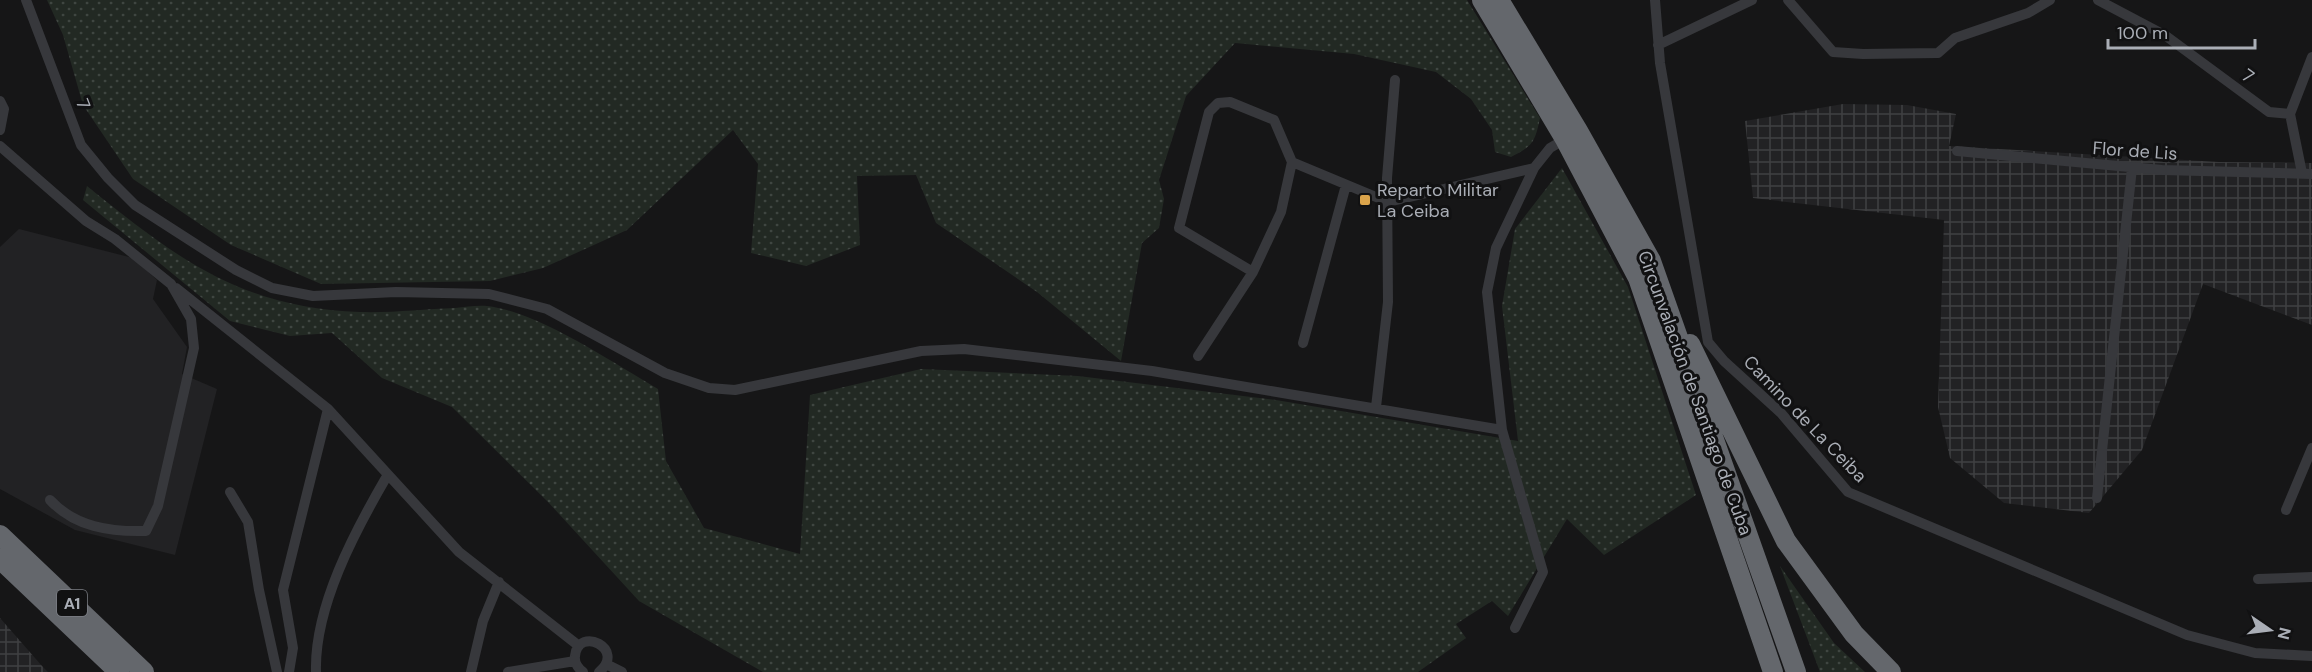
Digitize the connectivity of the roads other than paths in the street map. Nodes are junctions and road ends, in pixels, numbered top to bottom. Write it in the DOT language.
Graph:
graph roads {
  1 [pos="26,0"];
  2 [pos="1482,0"];
  3 [pos="1499,0"];
  4 [pos="1655,0"];
  5 [pos="1752,0"];
  6 [pos="1788,0"];
  7 [pos="2050,0"];
  8 [pos="2098,0"];
  9 [pos="1658,45"];
  10 [pos="2312,57"];
  11 [pos="1395,80"];
  12 [pos="0,101"];
  13 [pos="2290,114"];
  14 [pos="0,130"];
  15 [pos="1572,135"];
  16 [pos="0,146"];
  17 [pos="1957,151"];
  18 [pos="1292,162"];
  19 [pos="1534,168"];
  20 [pos="2132,168"];
  21 [pos="2307,174"];
  22 [pos="1346,185"];
  23 [pos="1388,202"];
  24 [pos="1651,261"];
  25 [pos="1253,273"];
  26 [pos="171,284"];
  27 [pos="1303,343"];
  28 [pos="1693,348"];
  29 [pos="1198,356"];
  30 [pos="1724,361"];
  31 [pos="1377,407"];
  32 [pos="328,409"];
  33 [pos="1502,430"];
  34 [pos="2312,448"];
  35 [pos="387,476"];
  36 [pos="230,492"];
  37 [pos="2097,498"];
  38 [pos="50,500"];
  39 [pos="2286,510"];
  40 [pos="0,535"];
  41 [pos="1734,555"];
  42 [pos="0,559"];
  43 [pos="2312,577"];
  44 [pos="2258,579"];
  45 [pos="499,582"];
  46 [pos="1515,628"];
  47 [pos="579,646"];
  48 [pos="2312,656"];
  49 [pos="575,661"];
  50 [pos="603,668"];
  51 [pos="118,672"];
  52 [pos="144,672"];
  53 [pos="276,672"];
  54 [pos="289,672"];
  55 [pos="316,672"];
  56 [pos="471,672"];
  57 [pos="508,672"];
  58 [pos="583,672"];
  59 [pos="622,672"];
  60 [pos="1764,672"];
  61 [pos="1773,672"];
  62 [pos="1796,672"];
  63 [pos="1891,672"];
  1 -- 31 [label="street, 7"];
  2 -- 15 [label="highway, Circunvalación de Santiago de Cuba"];
  3 -- 15 [label="highway, Circunvalación de Santiago de Cuba"];
  4 -- 9 [label="street, Camino de La Ceiba"];
  5 -- 9 [label="street"];
  6 -- 7 [label="street"];
  8 -- 13 [label="street, 7"];
  9 -- 30 [label="street, Camino de La Ceiba"];
  10 -- 13 [label="street"];
  11 -- 23 [label="street"];
  12 -- 14 [label="street"];
  13 -- 21 [label="street"];
  15 -- 19 [label="street"];
  15 -- 24 [label="highway, Circunvalación de Santiago de Cuba"];
  15 -- 41 [label="highway, Circunvalación de Santiago de Cuba"];
  16 -- 26 [label="street"];
  17 -- 20 [label="street, Flor de Lis"];
  18 -- 22 [label="street"];
  18 -- 25 [label="street"];
  18 -- 25 [label="street"];
  19 -- 23 [label="street"];
  19 -- 33 [label="street"];
  20 -- 21 [label="street, Flor de Lis"];
  20 -- 37 [label="street"];
  22 -- 23 [label="street"];
  22 -- 27 [label="street"];
  23 -- 31 [label="street"];
  24 -- 28 [label="highway"];
  24 -- 62 [label="highway, Circunvalación de Santiago de Cuba"];
  25 -- 29 [label="street"];
  26 -- 32 [label="street"];
  26 -- 38 [label="street"];
  28 -- 30 [label="street"];
  28 -- 63 [label="highway"];
  30 -- 48 [label="street, Camino de La Ceiba"];
  31 -- 33 [label="street, 7"];
  32 -- 35 [label="street"];
  32 -- 54 [label="street"];
  33 -- 46 [label="street"];
  34 -- 39 [label="street"];
  35 -- 45 [label="street"];
  35 -- 55 [label="street"];
  36 -- 53 [label="street"];
  40 -- 52 [label="highway, A1"];
  41 -- 60 [label="highway"];
  41 -- 61 [label="highway, Circunvalación de Santiago de Cuba"];
  42 -- 51 [label="highway, A1"];
  43 -- 44 [label="street"];
  45 -- 47 [label="street"];
  45 -- 56 [label="street"];
  47 -- 49 [label="street"];
  47 -- 50 [label="street"];
  49 -- 57 [label="street"];
  49 -- 58 [label="street"];
  50 -- 59 [label="street"];
}
